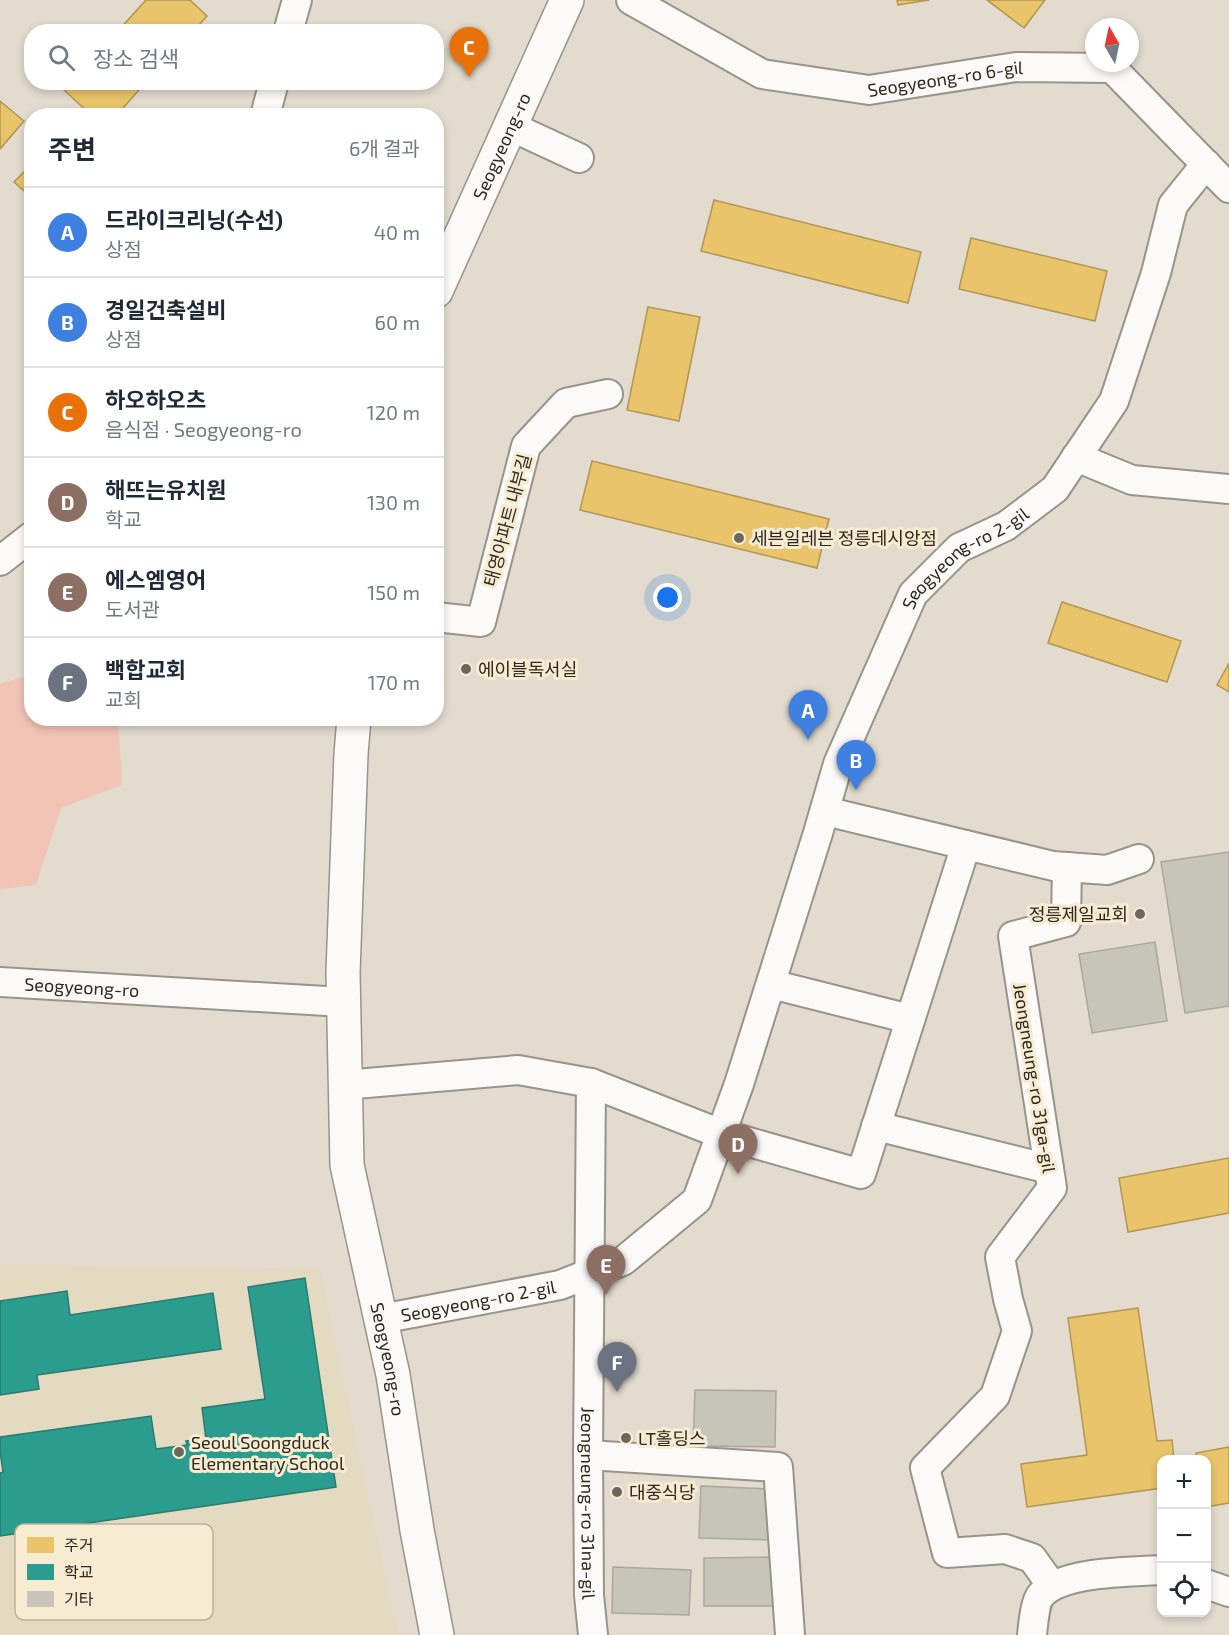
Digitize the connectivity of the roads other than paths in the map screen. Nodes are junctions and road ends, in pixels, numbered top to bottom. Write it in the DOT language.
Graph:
graph roads {
  1 [pos="297,0"];
  2 [pos="567,0"];
  3 [pos="632,0"];
  4 [pos="290,24"];
  5 [pos="272,90"];
  6 [pos="267,108"];
  7 [pos="510,126"];
  8 [pos="579,158"];
  9 [pos="1206,164"];
  10 [pos="1229,188"];
  11 [pos="444,273"];
  12 [pos="608,394"];
  13 [pos="1076,456"];
  14 [pos="1229,489"];
  15 [pos="24,543"];
  16 [pos="0,561"];
  17 [pos="444,618"];
  18 [pos="353,726"];
  19 [pos="825,810"];
  20 [pos="966,845"];
  21 [pos="1139,859"];
  22 [pos="1067,867"];
  23 [pos="0,982"];
  24 [pos="771,984"];
  25 [pos="343,1002"];
  26 [pos="910,1019"];
  27 [pos="591,1083"];
  28 [pos="344,1085"];
  29 [pos="876,1126"];
  30 [pos="721,1134"];
  31 [pos="1049,1169"];
  32 [pos="588,1274"];
  33 [pos="381,1319"];
  34 [pos="588,1455"];
  35 [pos="1157,1570"];
  36 [pos="1052,1586"];
  37 [pos="1211,1586"];
  38 [pos="1229,1592"];
  39 [pos="437,1635"];
  40 [pos="593,1635"];
  41 [pos="790,1635"];
  42 [pos="1032,1635"];
  1 -- 4 [label="street"];
  2 -- 7 [label="street, Seogyeong-ro"];
  3 -- 9 [label="street, Seogyeong-ro 6-gil"];
  5 -- 6 [label="street"];
  7 -- 8 [label="street"];
  7 -- 11 [label="street, Seogyeong-ro"];
  9 -- 10 [label="street, Seogyeong-ro 6-gil"];
  9 -- 13 [label="street, Seogyeong-ro 2-gil"];
  12 -- 17 [label="street, 태영아파트 내부길"];
  13 -- 14 [label="street"];
  13 -- 19 [label="street, Seogyeong-ro 2-gil"];
  15 -- 16 [label="street"];
  18 -- 25 [label="street, Seogyeong-ro"];
  19 -- 20 [label="street"];
  19 -- 24 [label="street, Seogyeong-ro 2-gil"];
  20 -- 22 [label="street"];
  20 -- 26 [label="street"];
  21 -- 22 [label="street"];
  22 -- 31 [label="street, Jeongneung-ro 31ga-gil"];
  23 -- 25 [label="street, Seogyeong-ro"];
  24 -- 26 [label="street"];
  24 -- 30 [label="street, Seogyeong-ro 2-gil"];
  25 -- 28 [label="street, Seogyeong-ro"];
  26 -- 29 [label="street"];
  27 -- 28 [label="street"];
  27 -- 30 [label="street"];
  27 -- 32 [label="street, Jeongneung-ro 31na-gil"];
  28 -- 33 [label="street, Seogyeong-ro"];
  29 -- 30 [label="street"];
  29 -- 31 [label="street"];
  30 -- 32 [label="street, Seogyeong-ro 2-gil"];
  31 -- 36 [label="street, Jeongneung-ro 31ga-gil"];
  32 -- 33 [label="street, Seogyeong-ro 2-gil"];
  32 -- 34 [label="street, Jeongneung-ro 31na-gil"];
  33 -- 39 [label="street, Seogyeong-ro"];
  34 -- 40 [label="street, Jeongneung-ro 31na-gil"];
  34 -- 41 [label="street"];
  35 -- 36 [label="street"];
  36 -- 42 [label="street"];
  37 -- 38 [label="street"];
}
